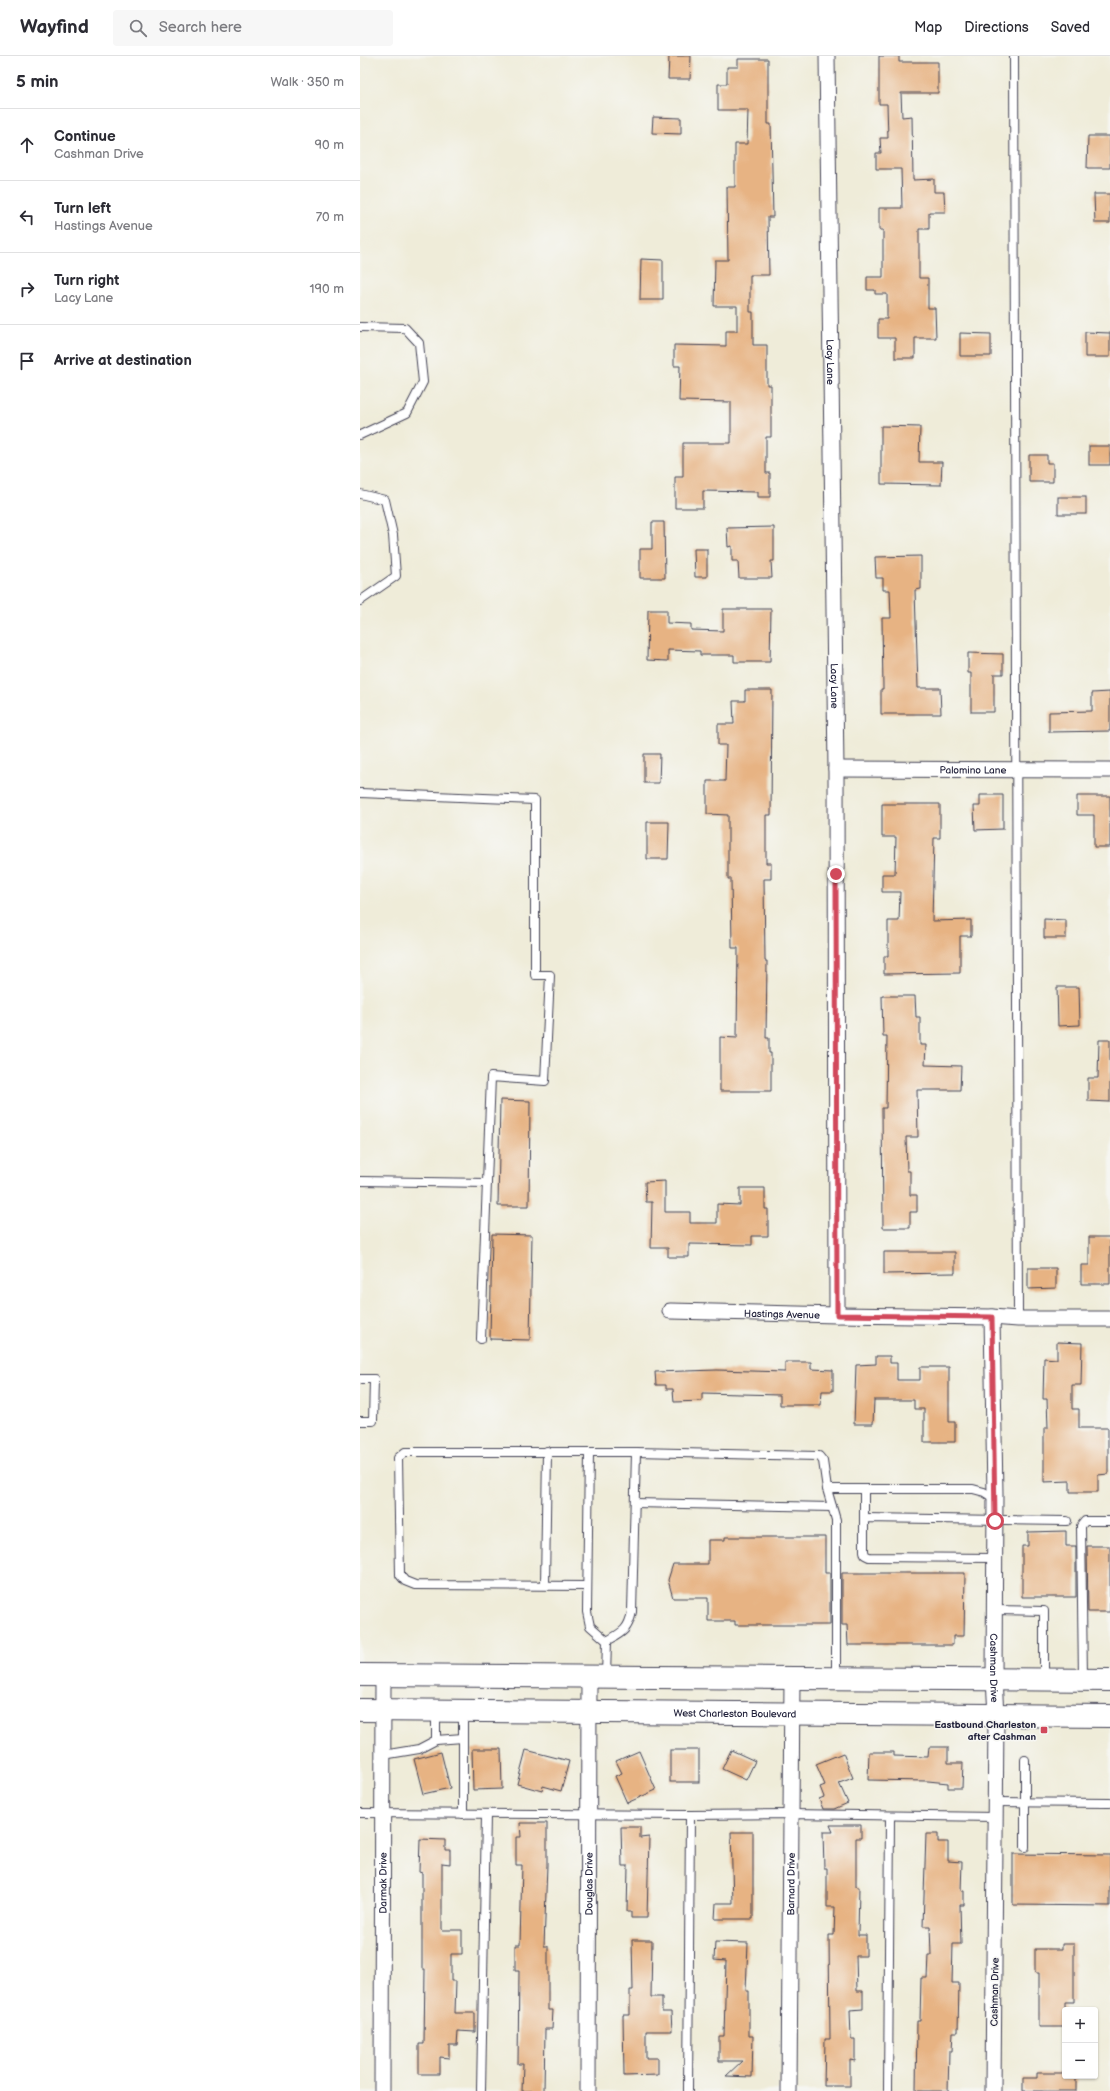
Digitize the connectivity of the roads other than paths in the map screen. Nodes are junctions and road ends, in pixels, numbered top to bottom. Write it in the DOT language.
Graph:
graph roads {
  1 [pos="827,56"];
  2 [pos="1014,56"];
  3 [pos="360,327"];
  4 [pos="360,435"];
  5 [pos="360,494"];
  6 [pos="360,602"];
  7 [pos="836,769"];
  8 [pos="1016,770"];
  9 [pos="1110,770"];
  10 [pos="360,793"];
  11 [pos="360,1181"];
  12 [pos="487,1182"];
  13 [pos="670,1311"];
  14 [pos="837,1315"];
  15 [pos="992,1317"];
  16 [pos="1018,1319"];
  17 [pos="1110,1319"];
  18 [pos="481,1339"];
  19 [pos="360,1379"];
  20 [pos="360,1421"];
  21 [pos="547,1451"];
  22 [pos="589,1452"];
  23 [pos="636,1452"];
  24 [pos="827,1489"];
  25 [pos="864,1490"];
  26 [pos="995,1499"];
  27 [pos="635,1503"];
  28 [pos="832,1507"];
  29 [pos="864,1518"];
  30 [pos="995,1521"];
  31 [pos="1067,1521"];
  32 [pos="1110,1521"];
  33 [pos="994,1558"];
  34 [pos="545,1585"];
  35 [pos="587,1586"];
  36 [pos="994,1610"];
  37 [pos="607,1642"];
  38 [pos="360,1676"];
  39 [pos="383,1676"];
  40 [pos="598,1677"];
  41 [pos="792,1678"];
  42 [pos="836,1678"];
  43 [pos="994,1679"];
  44 [pos="1044,1680"];
  45 [pos="1082,1680"];
  46 [pos="1110,1680"];
  47 [pos="360,1710"];
  48 [pos="382,1710"];
  49 [pos="436,1710"];
  50 [pos="463,1710"];
  51 [pos="589,1711"];
  52 [pos="791,1713"];
  53 [pos="996,1715"];
  54 [pos="1110,1716"];
  55 [pos="463,1738"];
  56 [pos="436,1740"];
  57 [pos="383,1755"];
  58 [pos="1025,1760"];
  59 [pos="995,1802"];
  60 [pos="1025,1803"];
  61 [pos="1110,1803"];
  62 [pos="360,1813"];
  63 [pos="383,1813"];
  64 [pos="463,1814"];
  65 [pos="486,1814"];
  66 [pos="791,1814"];
  67 [pos="588,1815"];
  68 [pos="690,1815"];
  69 [pos="890,1817"];
  70 [pos="995,1817"];
  71 [pos="1025,1848"];
  72 [pos="382,2091"];
  73 [pos="481,2091"];
  74 [pos="588,2091"];
  75 [pos="688,2091"];
  76 [pos="789,2091"];
  77 [pos="888,2091"];
  78 [pos="993,2091"];
  1 -- 7 [label="street, Lacy Lane"];
  2 -- 8 [label="lane"];
  3 -- 4 [label="lane"];
  5 -- 6 [label="lane"];
  7 -- 8 [label="street, Palomino Lane"];
  7 -- 14 [label="street, Lacy Lane"];
  8 -- 9 [label="street, Palomino Lane"];
  8 -- 16 [label="lane"];
  10 -- 12 [label="lane"];
  11 -- 12 [label="lane"];
  12 -- 18 [label="lane"];
  13 -- 14 [label="street, Hastings Avenue"];
  14 -- 15 [label="street, Hastings Avenue"];
  15 -- 16 [label="street, Hastings Avenue"];
  15 -- 26 [label="street, Cashman Drive"];
  16 -- 17 [label="street, Hastings Avenue"];
  19 -- 20 [label="lane"];
  21 -- 22 [label="lane"];
  21 -- 34 [label="lane"];
  21 -- 34 [label="lane"];
  22 -- 23 [label="lane"];
  22 -- 35 [label="lane"];
  23 -- 24 [label="lane"];
  23 -- 27 [label="lane"];
  24 -- 25 [label="lane"];
  24 -- 28 [label="lane"];
  25 -- 26 [label="lane"];
  25 -- 29 [label="lane"];
  26 -- 30 [label="street, Cashman Drive"];
  27 -- 28 [label="lane"];
  27 -- 37 [label="lane"];
  28 -- 42 [label="lane"];
  29 -- 30 [label="lane"];
  29 -- 33 [label="lane"];
  30 -- 31 [label="lane"];
  30 -- 33 [label="street, Cashman Drive"];
  32 -- 45 [label="lane"];
  33 -- 36 [label="street, Cashman Drive"];
  34 -- 35 [label="lane"];
  35 -- 37 [label="lane"];
  36 -- 43 [label="street, Cashman Drive"];
  36 -- 44 [label="lane"];
  37 -- 40 [label="lane"];
  38 -- 39 [label="main road"];
  39 -- 40 [label="main road"];
  39 -- 48 [label="street, Darmak Drive"];
  40 -- 41 [label="main road"];
  40 -- 51 [label="street, Douglas Drive"];
  41 -- 42 [label="main road"];
  41 -- 52 [label="street, Barnard Drive"];
  42 -- 43 [label="main road"];
  43 -- 44 [label="main road"];
  43 -- 53 [label="street, Cashman Drive"];
  44 -- 45 [label="main road"];
  45 -- 46 [label="main road"];
  47 -- 48 [label="main road, West Charleston Boulevard"];
  48 -- 49 [label="main road, West Charleston Boulevard"];
  48 -- 57 [label="street, Darmak Drive"];
  49 -- 50 [label="main road, West Charleston Boulevard"];
  49 -- 56 [label="lane"];
  50 -- 51 [label="main road, West Charleston Boulevard"];
  50 -- 55 [label="lane"];
  51 -- 52 [label="main road, West Charleston Boulevard"];
  51 -- 67 [label="street, Douglas Drive"];
  52 -- 53 [label="main road, West Charleston Boulevard"];
  52 -- 66 [label="street, Barnard Drive"];
  53 -- 54 [label="main road, West Charleston Boulevard"];
  53 -- 59 [label="street, Cashman Drive"];
  55 -- 56 [label="lane"];
  55 -- 64 [label="lane"];
  56 -- 57 [label="lane"];
  57 -- 63 [label="street, Darmak Drive"];
  58 -- 60 [label="lane"];
  59 -- 60 [label="lane"];
  59 -- 70 [label="street, Cashman Drive"];
  60 -- 61 [label="lane"];
  60 -- 71 [label="lane"];
  62 -- 63 [label="lane"];
  63 -- 64 [label="lane"];
  63 -- 72 [label="street, Darmak Drive"];
  64 -- 65 [label="lane"];
  65 -- 67 [label="lane"];
  65 -- 73 [label="lane"];
  66 -- 68 [label="lane"];
  66 -- 69 [label="lane"];
  66 -- 76 [label="street, Barnard Drive"];
  67 -- 68 [label="lane"];
  67 -- 74 [label="street, Douglas Drive"];
  68 -- 75 [label="lane"];
  69 -- 70 [label="lane"];
  69 -- 77 [label="lane"];
  70 -- 78 [label="street, Cashman Drive"];
}
